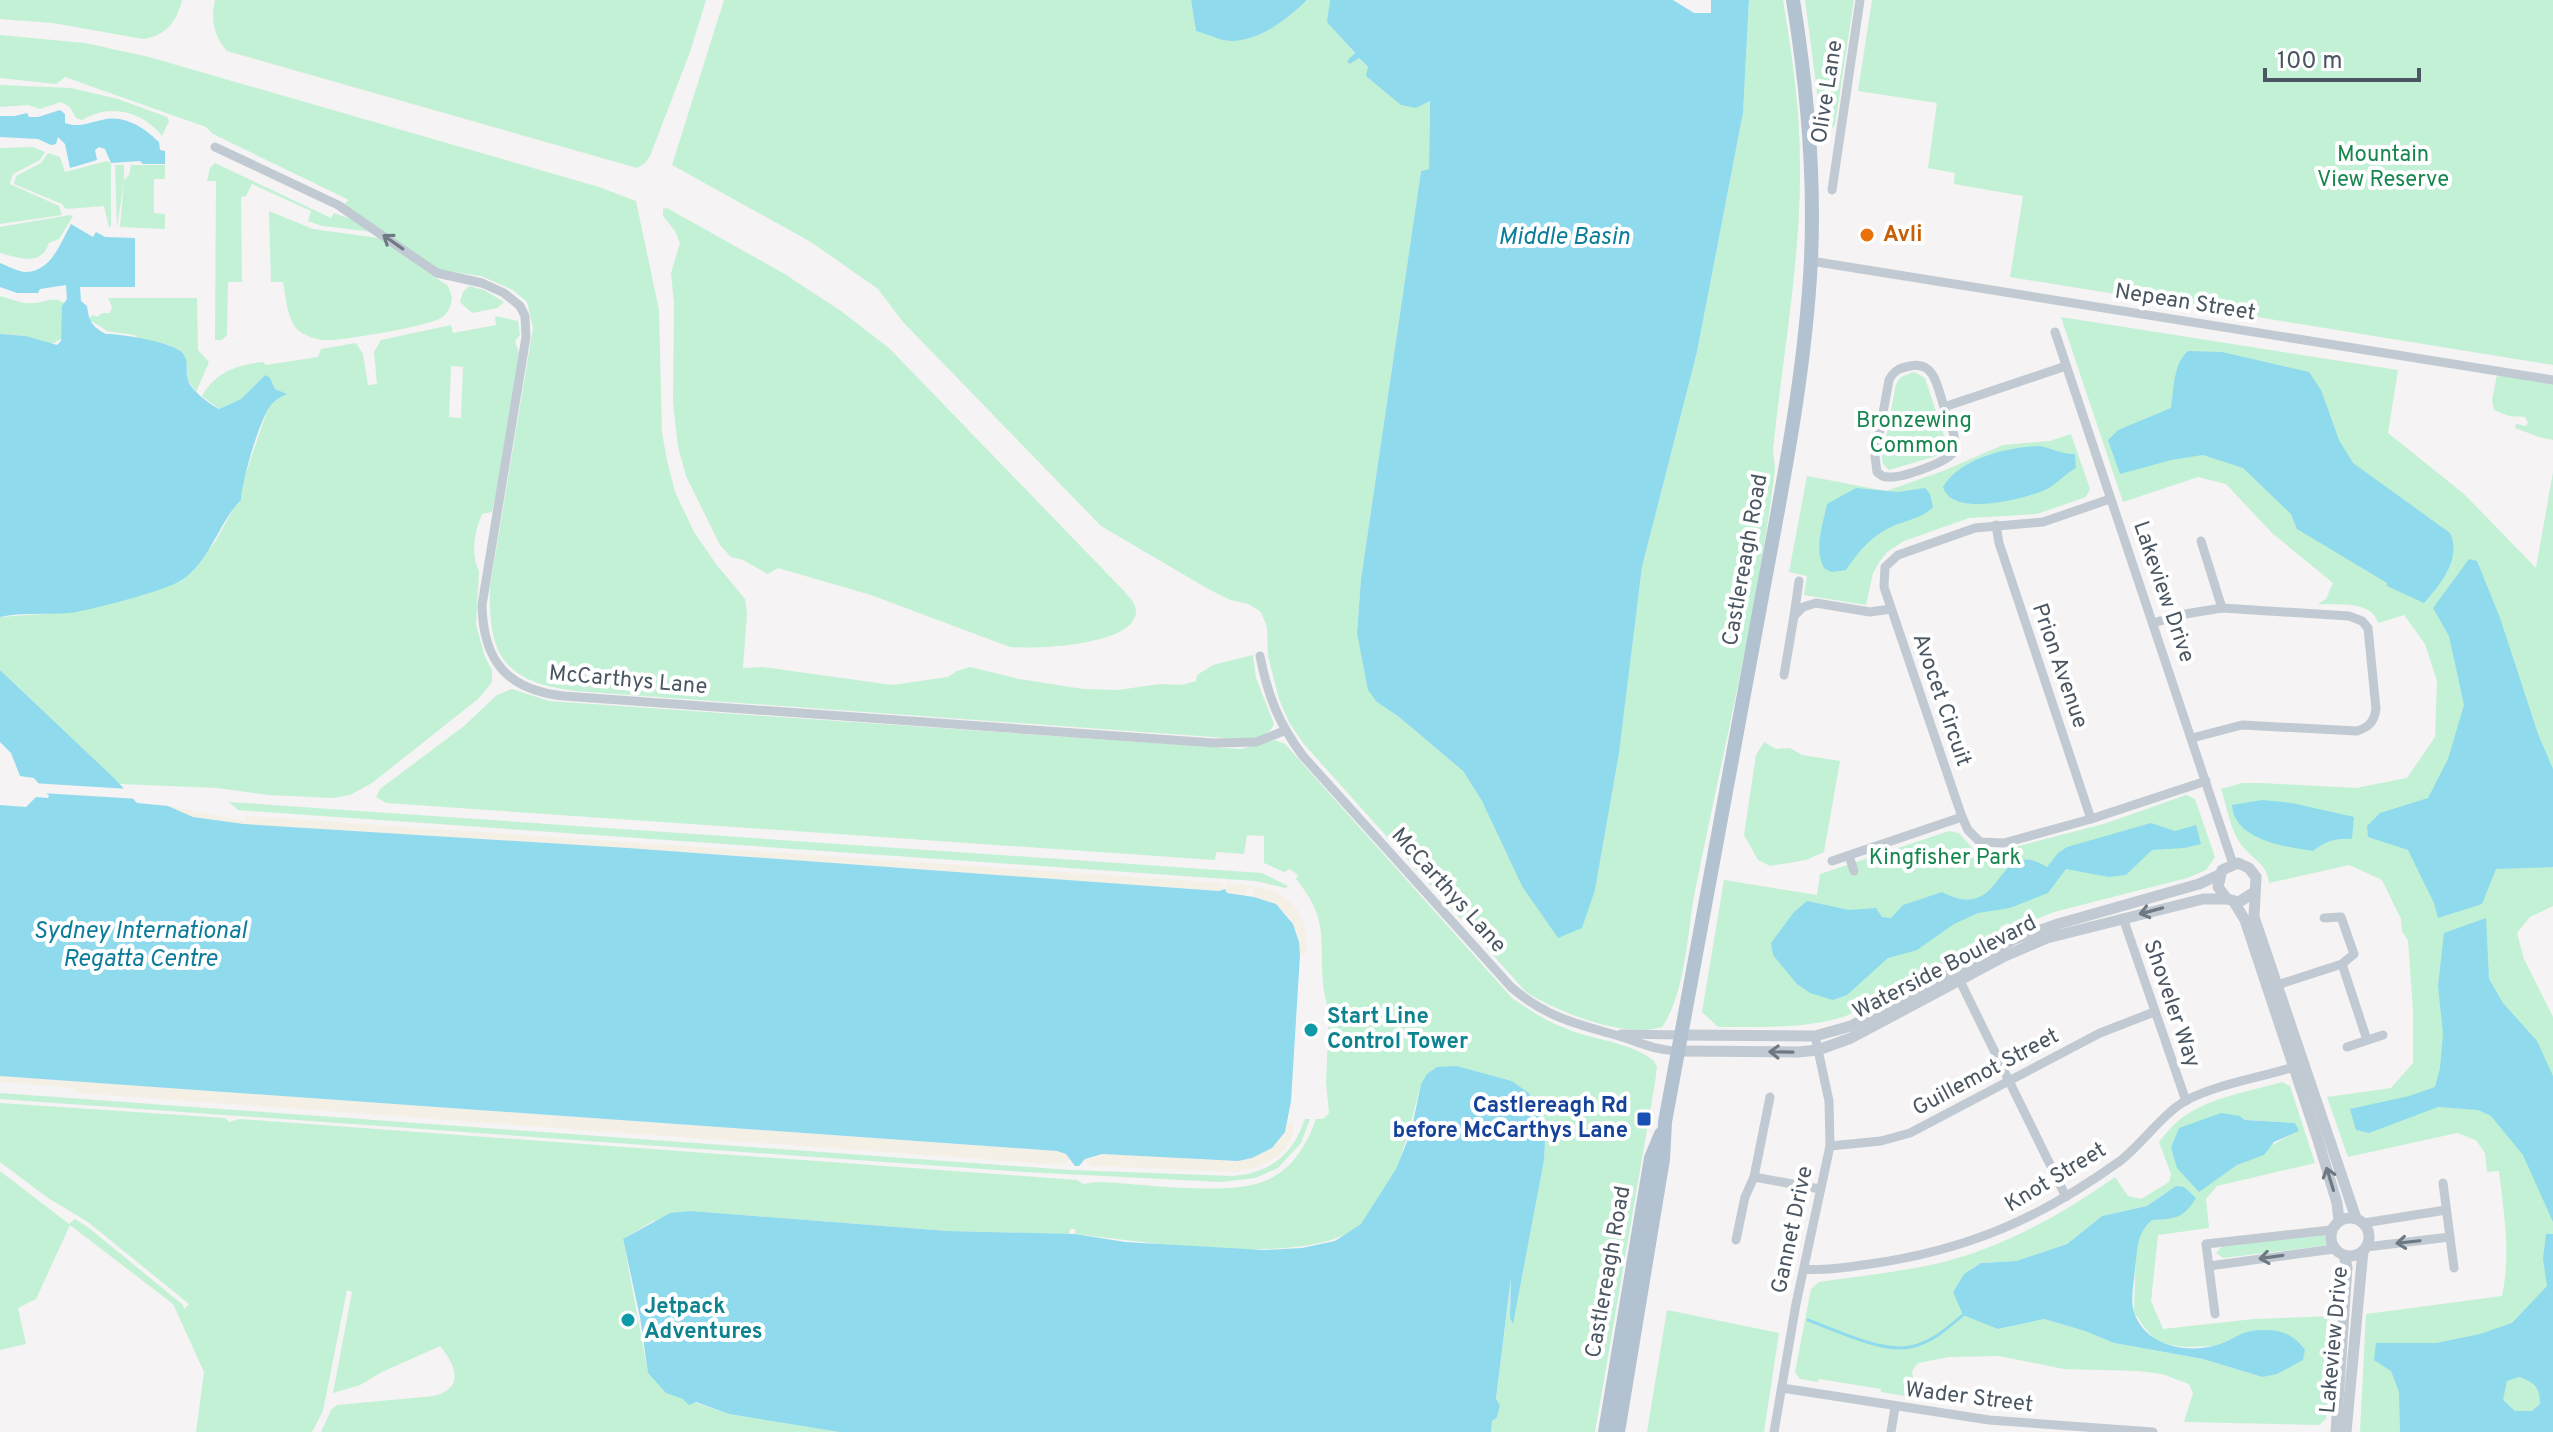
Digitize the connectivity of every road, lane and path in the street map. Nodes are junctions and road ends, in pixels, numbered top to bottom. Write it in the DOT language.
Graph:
graph roads {
  1 [pos="1793,0"];
  2 [pos="1860,0"];
  3 [pos="215,147"];
  4 [pos="1832,190"];
  5 [pos="1811,261"];
  6 [pos="2055,332"];
  7 [pos="2066,366"];
  8 [pos="2553,380"];
  9 [pos="1944,407"];
  10 [pos="2110,499"];
  11 [pos="1996,525"];
  12 [pos="2201,541"];
  13 [pos="1799,581"];
  14 [pos="2222,608"];
  15 [pos="1891,609"];
  16 [pos="1794,616"];
  17 [pos="2153,623"];
  18 [pos="1260,656"];
  19 [pos="1784,675"];
  20 [pos="1284,731"];
  21 [pos="2192,738"];
  22 [pos="2206,781"];
  23 [pos="1962,817"];
  24 [pos="2091,819"];
  25 [pos="1849,856"];
  26 [pos="1832,861"];
  27 [pos="2233,864"];
  28 [pos="1854,871"];
  29 [pos="2219,875"];
  30 [pos="2253,893"];
  31 [pos="2230,900"];
  32 [pos="2123,918"];
  33 [pos="2324,918"];
  34 [pos="2342,964"];
  35 [pos="1960,981"];
  36 [pos="2272,986"];
  37 [pos="2154,1012"];
  38 [pos="1614,1034"];
  39 [pos="1682,1035"];
  40 [pos="2383,1035"];
  41 [pos="1815,1036"];
  42 [pos="2367,1040"];
  43 [pos="2347,1047"];
  44 [pos="1818,1050"];
  45 [pos="1679,1051"];
  46 [pos="2299,1066"];
  47 [pos="2009,1081"];
  48 [pos="1770,1097"];
  49 [pos="2186,1101"];
  50 [pos="2312,1104"];
  51 [pos="1665,1122"];
  52 [pos="1830,1146"];
  53 [pos="1754,1177"];
  54 [pos="2443,1183"];
  55 [pos="1820,1189"];
  56 [pos="2066,1197"];
  57 [pos="2446,1210"];
  58 [pos="2360,1220"];
  59 [pos="2335,1225"];
  60 [pos="2450,1237"];
  61 [pos="1736,1240"];
  62 [pos="2364,1249"];
  63 [pos="2339,1252"];
  64 [pos="2209,1266"];
  65 [pos="2454,1268"];
  66 [pos="1804,1269"];
  67 [pos="2215,1314"];
  68 [pos="1782,1388"];
  69 [pos="1895,1407"];
  70 [pos="1605,1432"];
  71 [pos="1618,1432"];
  72 [pos="1774,1432"];
  73 [pos="1891,1432"];
  74 [pos="2153,1432"];
  75 [pos="2336,1432"];
  76 [pos="2346,1432"];
  1 -- 5 [label="main road, Castlereagh Road"];
  2 -- 4 [label="street, Olive Lane"];
  20 -- 3 [label="street, McCarthys Lane, one-way"];
  5 -- 8 [label="street, Nepean Street"];
  5 -- 39 [label="main road, Castlereagh Road"];
  6 -- 7 [label="street, Lakeview Drive"];
  7 -- 9 [label="street"];
  7 -- 10 [label="street, Lakeview Drive"];
  9 -- 9 [label="street"];
  10 -- 11 [label="street, Avocet Circuit"];
  10 -- 17 [label="street, Lakeview Drive"];
  11 -- 15 [label="street, Avocet Circuit"];
  11 -- 24 [label="street, Prion Avenue"];
  12 -- 14 [label="street"];
  13 -- 16 [label="street"];
  14 -- 17 [label="street"];
  14 -- 21 [label="street"];
  15 -- 16 [label="street"];
  15 -- 23 [label="street, Avocet Circuit"];
  16 -- 19 [label="street"];
  17 -- 21 [label="street, Lakeview Drive"];
  18 -- 20 [label="street, McCarthys Lane"];
  20 -- 38 [label="street, McCarthys Lane"];
  21 -- 22 [label="street, Lakeview Drive"];
  22 -- 24 [label="street, Avocet Circuit"];
  22 -- 27 [label="street, Lakeview Drive"];
  23 -- 24 [label="street, Avocet Circuit"];
  23 -- 25 [label="street"];
  25 -- 26 [label="street"];
  25 -- 28 [label="street"];
  27 -- 29 [label="street"];
  27 -- 30 [label="street"];
  29 -- 31 [label="street"];
  29 -- 41 [label="street, Waterside Boulevard"];
  30 -- 31 [label="street"];
  30 -- 36 [label="street"];
  31 -- 32 [label="street, Waterside Boulevard, one-way"];
  31 -- 36 [label="street"];
  32 -- 35 [label="street, Waterside Boulevard"];
  32 -- 37 [label="street, Shoveler Way"];
  33 -- 34 [label="street"];
  34 -- 36 [label="street"];
  34 -- 42 [label="street"];
  35 -- 44 [label="street, Waterside Boulevard"];
  35 -- 47 [label="street"];
  36 -- 46 [label="street"];
  37 -- 47 [label="street, Guillemot Street"];
  37 -- 49 [label="street, Shoveler Way"];
  38 -- 39 [label="street, McCarthys Lane"];
  38 -- 45 [label="street, McCarthys Lane"];
  39 -- 41 [label="street, Waterside Boulevard"];
  39 -- 45 [label="main road, Castlereagh Road"];
  40 -- 42 [label="street"];
  41 -- 44 [label="street, Gannet Drive"];
  42 -- 43 [label="street"];
  44 -- 45 [label="street, Waterside Boulevard, one-way"];
  44 -- 52 [label="street, Gannet Drive"];
  45 -- 51 [label="main road, Castlereagh Road"];
  46 -- 49 [label="street, Knot Street"];
  46 -- 50 [label="street"];
  47 -- 52 [label="street, Guillemot Street"];
  47 -- 56 [label="street"];
  48 -- 53 [label="street"];
  49 -- 56 [label="street, Knot Street"];
  50 -- 58 [label="street"];
  59 -- 50 [label="street, one-way"];
  51 -- 70 [label="main road, Castlereagh Road"];
  51 -- 71 [label="main road, Castlereagh Road"];
  52 -- 55 [label="street, Gannet Drive"];
  53 -- 55 [label="street"];
  53 -- 61 [label="street"];
  54 -- 57 [label="street"];
  55 -- 66 [label="street, Gannet Drive"];
  56 -- 66 [label="street, Knot Street"];
  57 -- 58 [label="street"];
  57 -- 60 [label="street"];
  58 -- 59 [label="street"];
  58 -- 62 [label="street"];
  59 -- 63 [label="street"];
  59 -- 64 [label="street"];
  60 -- 62 [label="street, one-way"];
  60 -- 65 [label="street"];
  62 -- 63 [label="street"];
  62 -- 76 [label="street, Lakeview Drive"];
  63 -- 64 [label="street, one-way"];
  63 -- 75 [label="street, Lakeview Drive"];
  64 -- 67 [label="street"];
  66 -- 68 [label="street, Gannet Drive"];
  68 -- 69 [label="street, Wader Street"];
  68 -- 72 [label="street, Gannet Drive"];
  69 -- 73 [label="street"];
  69 -- 74 [label="street, Wader Street"];
}
